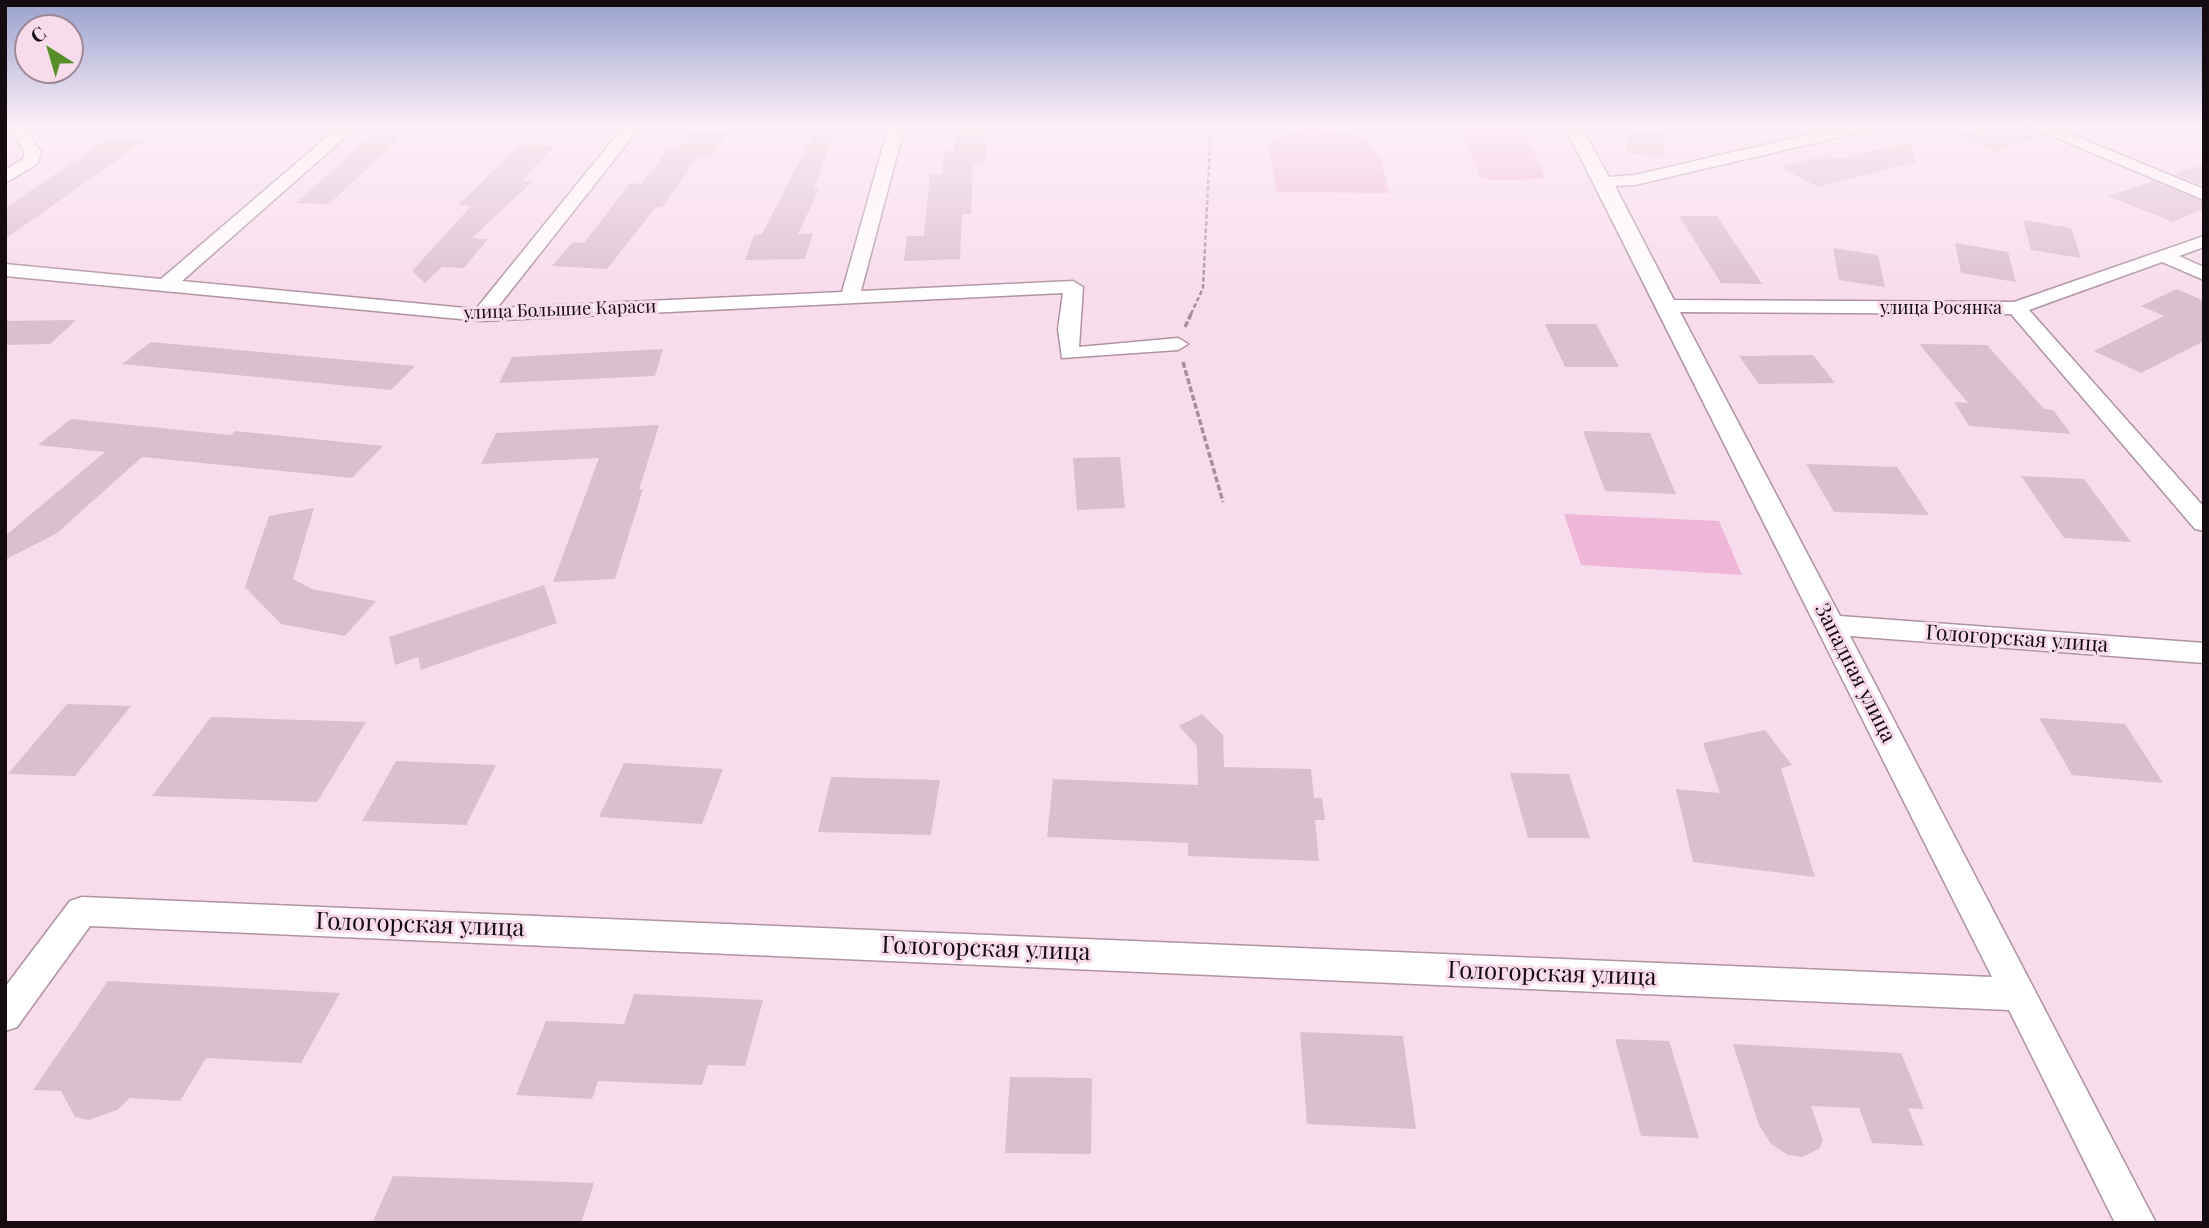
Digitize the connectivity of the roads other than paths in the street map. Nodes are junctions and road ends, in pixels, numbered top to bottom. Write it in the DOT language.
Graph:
graph roads {
  1 [pos="285,182"];
  2 [pos="587,182"];
  3 [pos="881,182"];
  4 [pos="1604,182"];
  5 [pos="2173,182"];
  6 [pos="2204,195"];
  7 [pos="2204,241"];
  8 [pos="2163,256"];
  9 [pos="5,270"];
  10 [pos="2204,274"];
  11 [pos="166,285"];
  12 [pos="850,298"];
  13 [pos="1667,306"];
  14 [pos="2016,308"];
  15 [pos="481,315"];
  16 [pos="1178,344"];
  17 [pos="2204,523"];
  18 [pos="1831,625"];
  19 [pos="2204,653"];
  20 [pos="2019,994"];
  21 [pos="5,1015"];
  22 [pos="2136,1223"];
  1 -- 11 [label="street"];
  2 -- 15 [label="street"];
  3 -- 12 [label="street"];
  4 -- 13 [label="street, Западная улица"];
  5 -- 6 [label="street"];
  7 -- 8 [label="street, улица Росянка"];
  8 -- 10 [label="street"];
  8 -- 14 [label="street, улица Росянка"];
  9 -- 11 [label="street, улица Большие Караси"];
  11 -- 15 [label="street, улица Большие Караси"];
  12 -- 15 [label="street, улица Большие Караси"];
  12 -- 16 [label="street, улица Большие Караси"];
  13 -- 14 [label="street, улица Росянка"];
  13 -- 18 [label="street, Западная улица"];
  14 -- 17 [label="street"];
  18 -- 19 [label="street, Гологорская улица"];
  18 -- 20 [label="street, Западная улица"];
  20 -- 21 [label="street, Гологорская улица"];
  20 -- 22 [label="street, Западная улица"];
}
